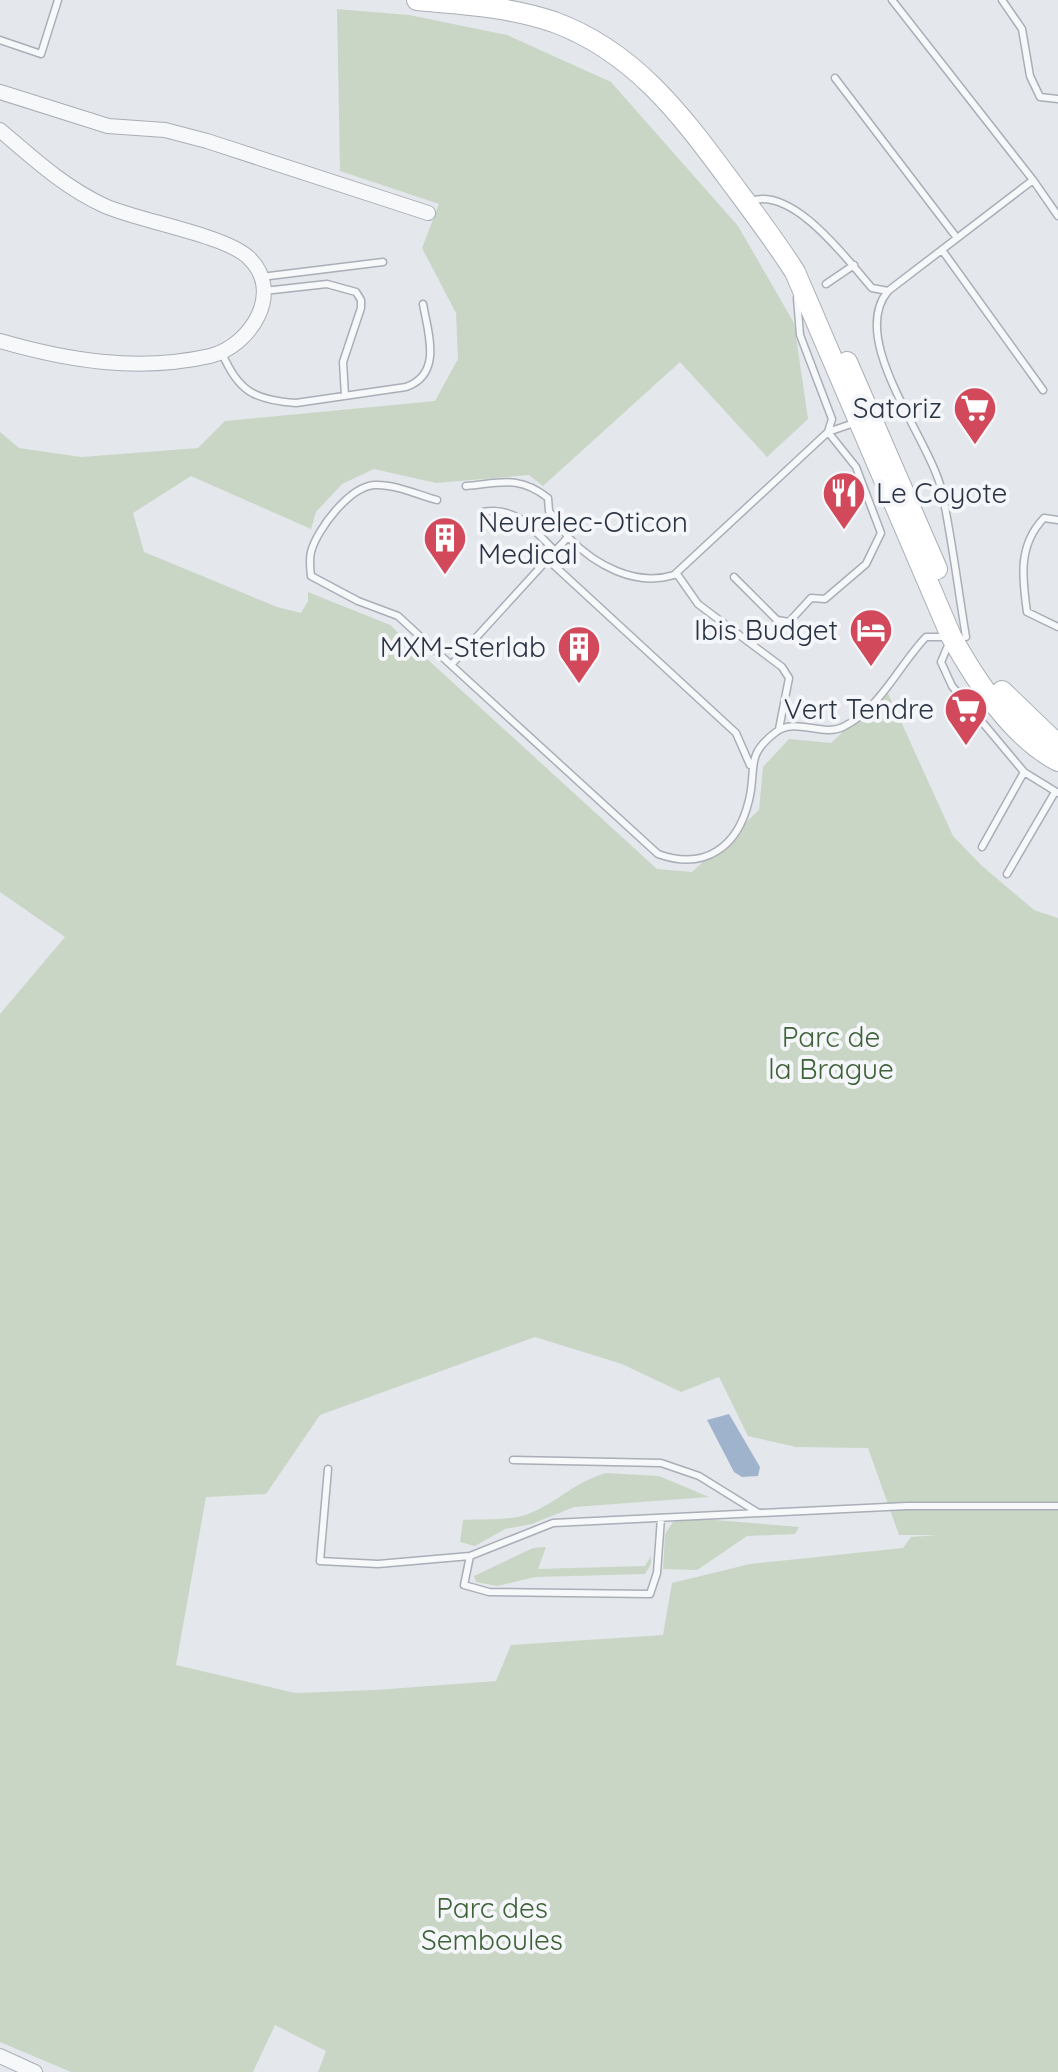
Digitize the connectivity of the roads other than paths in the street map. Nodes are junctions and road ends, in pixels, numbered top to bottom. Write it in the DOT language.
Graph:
graph roads {
  1 [pos="58,0"];
  2 [pos="418,0"];
  3 [pos="892,0"];
  4 [pos="1002,0"];
  5 [pos="0,40"];
  6 [pos="834,78"];
  7 [pos="0,92"];
  8 [pos="1058,99"];
  9 [pos="0,130"];
  10 [pos="1033,180"];
  11 [pos="747,203"];
  12 [pos="428,213"];
  13 [pos="1058,216"];
  14 [pos="958,238"];
  15 [pos="942,250"];
  16 [pos="383,262"];
  17 [pos="854,266"];
  18 [pos="795,272"];
  19 [pos="261,284"];
  20 [pos="826,284"];
  21 [pos="888,291"];
  22 [pos="808,297"];
  23 [pos="423,304"];
  24 [pos="0,341"];
  25 [pos="222,352"];
  26 [pos="1043,390"];
  27 [pos="345,396"];
  28 [pos="858,421"];
  29 [pos="879,431"];
  30 [pos="828,432"];
  31 [pos="466,486"];
  32 [pos="437,500"];
  33 [pos="483,512"];
  34 [pos="1058,520"];
  35 [pos="568,537"];
  36 [pos="554,550"];
  37 [pos="546,558"];
  38 [pos="677,574"];
  39 [pos="734,577"];
  40 [pos="1058,626"];
  41 [pos="959,636"];
  42 [pos="451,665"];
  43 [pos="779,729"];
  44 [pos="1058,745"];
  45 [pos="1058,761"];
  46 [pos="750,766"];
  47 [pos="1024,772"];
  48 [pos="1057,792"];
  49 [pos="982,847"];
  50 [pos="1007,874"];
  51 [pos="513,1460"];
  52 [pos="328,1469"];
  53 [pos="1058,1506"];
  54 [pos="758,1513"];
  55 [pos="661,1518"];
  56 [pos="470,1556"];
  57 [pos="0,2056"];
  58 [pos="35,2072"];
  1 -- 5 [label="lane"];
  2 -- 11 [label="main road"];
  3 -- 10 [label="lane"];
  4 -- 8 [label="lane"];
  6 -- 14 [label="lane"];
  7 -- 12 [label="street"];
  9 -- 19 [label="street"];
  10 -- 13 [label="lane"];
  10 -- 14 [label="lane"];
  11 -- 17 [label="lane"];
  11 -- 18 [label="main road"];
  14 -- 15 [label="lane"];
  15 -- 21 [label="lane"];
  15 -- 26 [label="lane"];
  16 -- 19 [label="lane"];
  17 -- 20 [label="lane"];
  17 -- 21 [label="lane"];
  18 -- 22 [label="main road"];
  18 -- 30 [label="lane"];
  19 -- 25 [label="street"];
  19 -- 27 [label="lane"];
  21 -- 41 [label="lane"];
  22 -- 28 [label="main road"];
  22 -- 29 [label="main road"];
  23 -- 27 [label="lane"];
  24 -- 25 [label="street"];
  25 -- 27 [label="lane"];
  28 -- 29 [label="main road"];
  28 -- 30 [label="lane"];
  28 -- 41 [label="main road"];
  29 -- 41 [label="main road"];
  30 -- 38 [label="lane"];
  30 -- 39 [label="lane"];
  31 -- 35 [label="lane"];
  32 -- 42 [label="lane"];
  33 -- 36 [label="lane"];
  34 -- 40 [label="lane"];
  35 -- 36 [label="lane"];
  35 -- 38 [label="lane"];
  36 -- 37 [label="lane"];
  37 -- 42 [label="lane"];
  37 -- 46 [label="lane"];
  38 -- 43 [label="lane"];
  41 -- 43 [label="lane"];
  41 -- 44 [label="main road"];
  41 -- 45 [label="main road"];
  41 -- 47 [label="lane"];
  42 -- 46 [label="lane"];
  43 -- 46 [label="lane"];
  47 -- 48 [label="lane"];
  47 -- 49 [label="lane"];
  48 -- 50 [label="lane"];
  51 -- 54 [label="lane"];
  52 -- 56 [label="lane"];
  53 -- 54 [label="lane"];
  54 -- 55 [label="lane"];
  55 -- 56 [label="lane"];
  55 -- 56 [label="lane"];
  57 -- 58 [label="street"];
}
